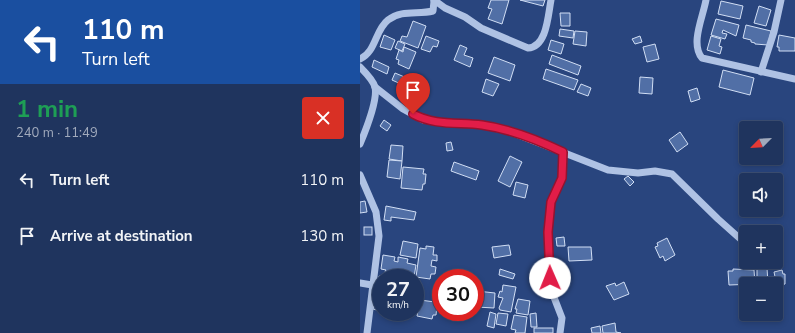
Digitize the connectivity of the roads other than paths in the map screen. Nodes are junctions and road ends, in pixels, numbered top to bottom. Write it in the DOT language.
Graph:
graph roads {
  1 [pos="434,0"];
  2 [pos="551,0"];
  3 [pos="706,0"];
  4 [pos="781,0"];
  5 [pos="360,59"];
  6 [pos="360,68"];
  7 [pos="761,72"];
  8 [pos="795,80"];
  9 [pos="375,87"];
  10 [pos="360,144"];
  11 [pos="563,152"];
  12 [pos="360,175"];
  13 [pos="739,238"];
  14 [pos="374,269"];
  15 [pos="360,283"];
  16 [pos="372,285"];
  17 [pos="367,333"];
  18 [pos="560,333"];
  1 -- 2 [label="street"];
  1 -- 5 [label="street"];
  3 -- 7 [label="street"];
  4 -- 7 [label="street"];
  6 -- 9 [label="street"];
  7 -- 8 [label="street"];
  9 -- 10 [label="street"];
  9 -- 11 [label="street"];
  11 -- 13 [label="street"];
  11 -- 18 [label="street"];
  12 -- 14 [label="street"];
  15 -- 16 [label="street"];
  16 -- 17 [label="street"];
}
